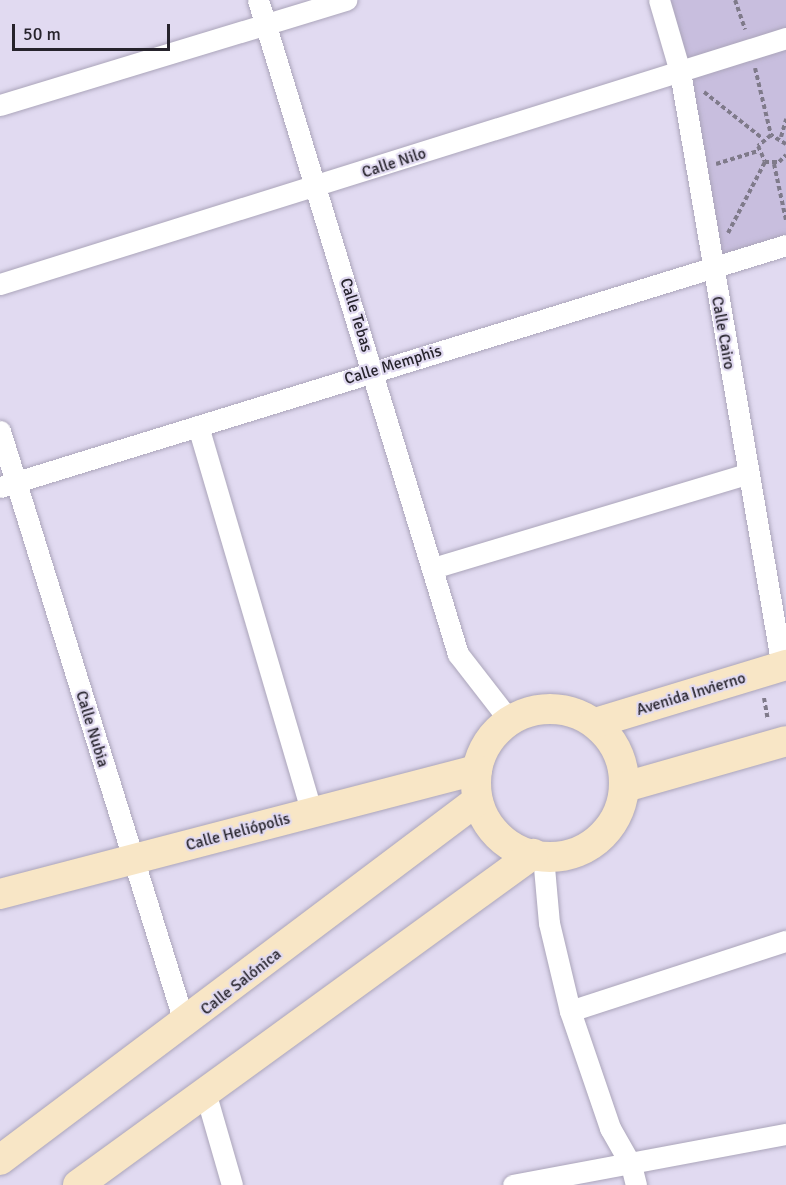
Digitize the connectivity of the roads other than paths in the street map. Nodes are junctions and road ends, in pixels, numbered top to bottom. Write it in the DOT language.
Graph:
graph roads {
  1 [pos="258,0"];
  2 [pos="346,0"];
  3 [pos="659,0"];
  4 [pos="266,25"];
  5 [pos="786,38"];
  6 [pos="680,72"];
  7 [pos="0,105"];
  8 [pos="316,188"];
  9 [pos="786,245"];
  10 [pos="711,266"];
  11 [pos="0,284"];
  12 [pos="373,371"];
  13 [pos="198,426"];
  14 [pos="0,431"];
  15 [pos="747,474"];
  16 [pos="8,485"];
  17 [pos="433,568"];
  18 [pos="776,668"];
  19 [pos="510,720"];
  20 [pos="595,723"];
  21 [pos="779,742"];
  22 [pos="477,770"];
  23 [pos="625,787"];
  24 [pos="478,800"];
  25 [pos="312,813"];
  26 [pos="538,855"];
  27 [pos="132,860"];
  28 [pos="0,894"];
  29 [pos="786,941"];
  30 [pos="570,1011"];
  31 [pos="185,1025"];
  32 [pos="206,1095"];
  33 [pos="786,1134"];
  34 [pos="0,1160"];
  35 [pos="633,1175"];
  36 [pos="78,1185"];
  37 [pos="232,1185"];
  38 [pos="513,1185"];
  1 -- 4 [label="street, Calle Tebas"];
  2 -- 4 [label="street"];
  3 -- 6 [label="street, Calle Cairo"];
  4 -- 7 [label="street"];
  4 -- 8 [label="street, Calle Tebas"];
  5 -- 6 [label="street, Calle Nilo"];
  6 -- 8 [label="street, Calle Nilo"];
  6 -- 10 [label="street, Calle Cairo"];
  8 -- 11 [label="street, Calle Nilo"];
  8 -- 12 [label="street, Calle Tebas"];
  9 -- 10 [label="street, Calle Memphis"];
  10 -- 12 [label="street, Calle Memphis"];
  10 -- 15 [label="street, Calle Cairo"];
  12 -- 13 [label="street, Calle Memphis"];
  12 -- 17 [label="street, Calle Tebas"];
  13 -- 16 [label="street, Calle Memphis"];
  13 -- 25 [label="street"];
  14 -- 16 [label="street, Calle Nubia"];
  15 -- 17 [label="street"];
  15 -- 18 [label="street, Calle Cairo"];
  16 -- 27 [label="street, Calle Nubia"];
  17 -- 19 [label="street, Calle Tebas"];
  18 -- 20 [label="main road, Avenida Invierno"];
  19 -- 20 [label="main road"];
  19 -- 22 [label="main road"];
  20 -- 23 [label="main road"];
  21 -- 23 [label="main road"];
  22 -- 24 [label="main road"];
  22 -- 25 [label="main road, Calle Heliópolis"];
  23 -- 26 [label="main road"];
  24 -- 26 [label="main road"];
  24 -- 31 [label="main road, Calle Salónica"];
  25 -- 27 [label="main road, Calle Heliópolis"];
  26 -- 30 [label="street"];
  26 -- 32 [label="main road"];
  27 -- 28 [label="main road, Calle Heliópolis"];
  27 -- 31 [label="street, Calle Nubia"];
  29 -- 30 [label="street"];
  30 -- 35 [label="street"];
  31 -- 34 [label="main road, Calle Salónica"];
  32 -- 36 [label="main road"];
  32 -- 37 [label="street"];
  33 -- 35 [label="street"];
  35 -- 38 [label="street"];
}
